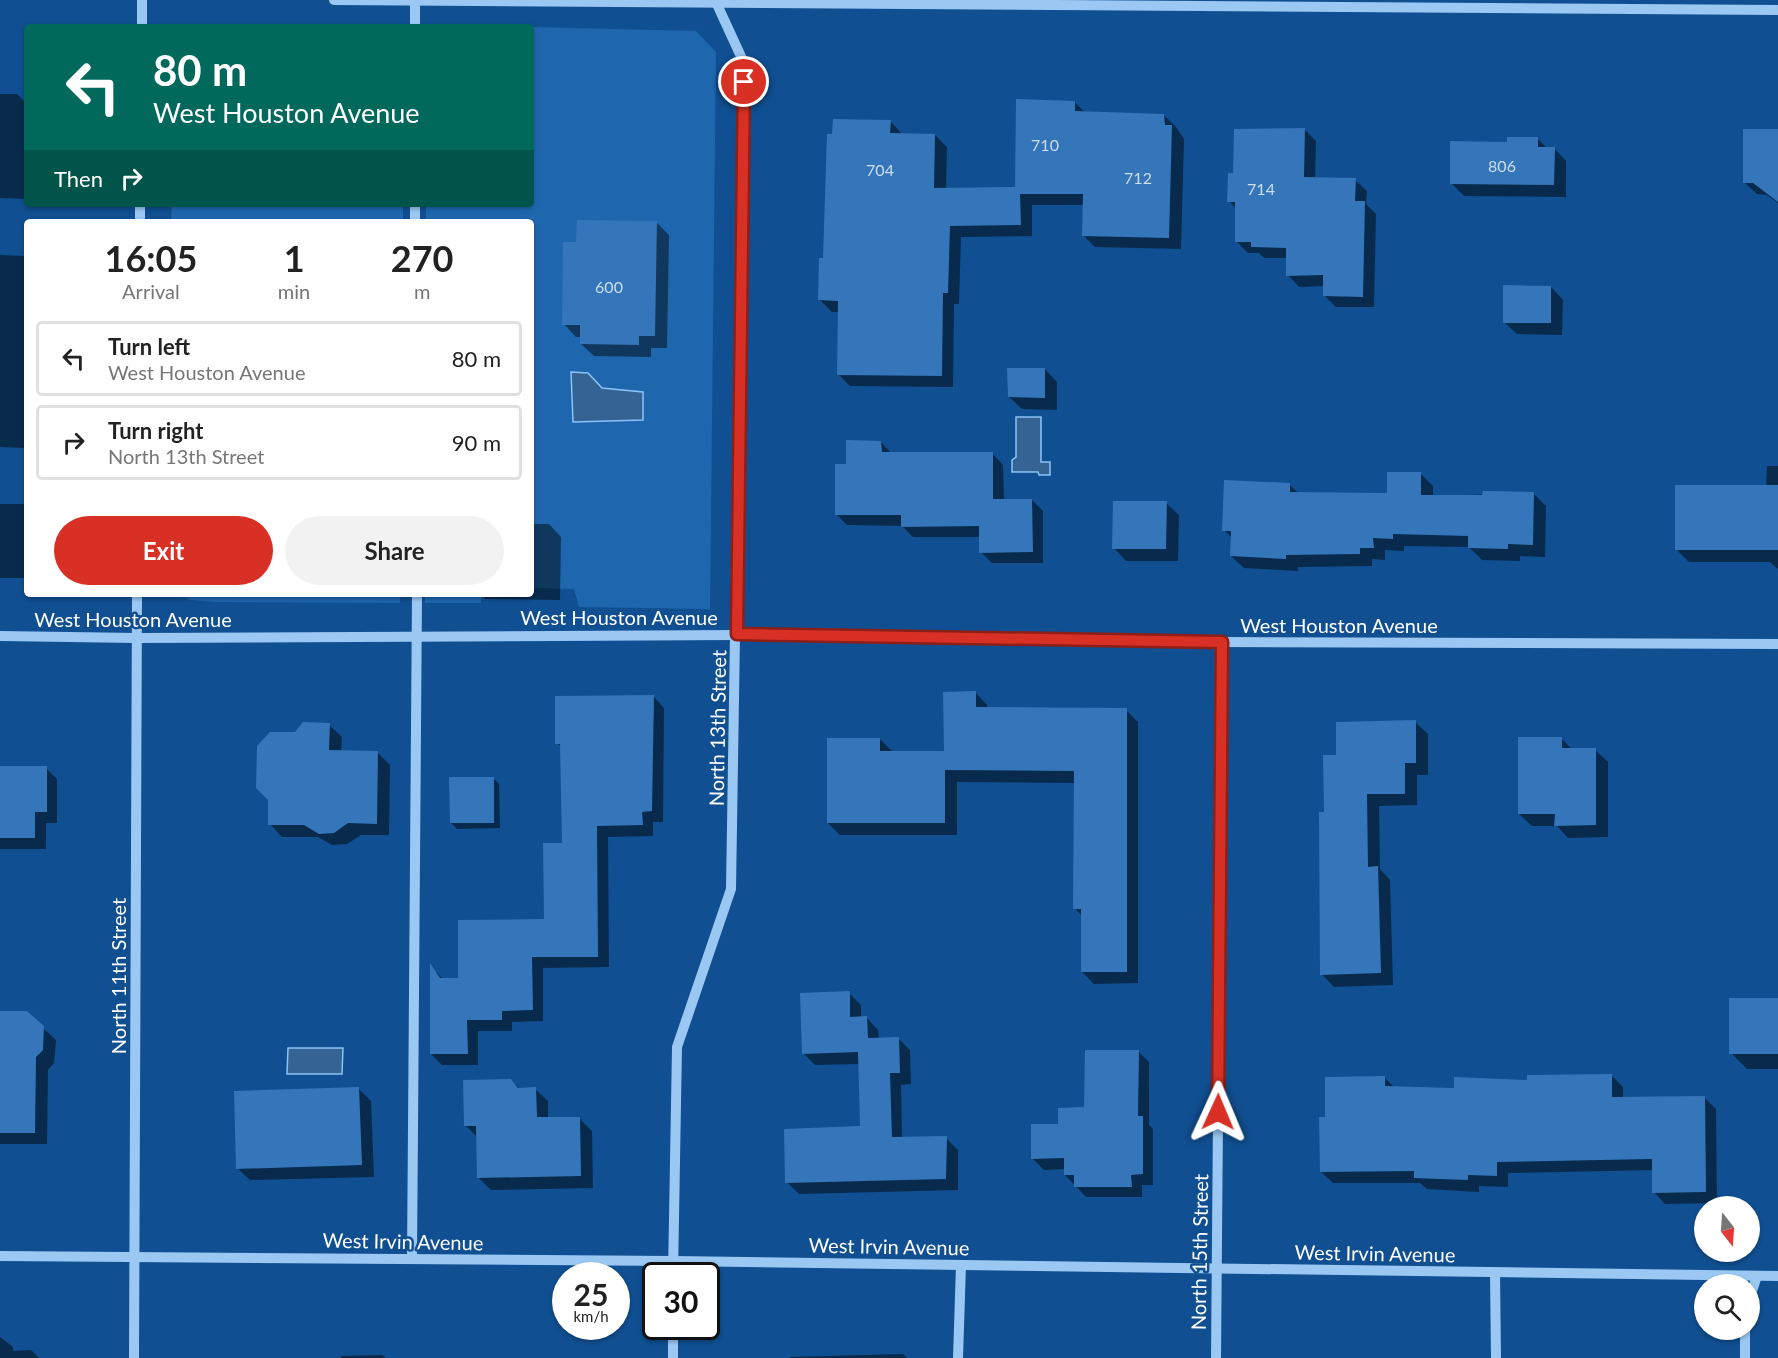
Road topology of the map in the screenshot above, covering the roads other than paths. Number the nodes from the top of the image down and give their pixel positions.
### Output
1 (142, 0) edge
2 (334, 0) edge
3 (415, 0) edge
4 (715, 2) edge
5 (1211, 4) edge
6 (1778, 10) edge
7 (142, 24) edge
8 (415, 24) edge
9 (137, 597) edge
10 (417, 597) edge
11 (737, 634) junction
12 (0, 636) edge
13 (417, 636) junction
14 (137, 638) junction
15 (1222, 642) junction
16 (1778, 644) edge
17 (0, 1256) edge
18 (136, 1256) junction
19 (412, 1259) junction
20 (673, 1261) junction
21 (961, 1265) junction
22 (1217, 1269) junction
23 (1495, 1273) junction
24 (1694, 1275) edge
25 (1760, 1276) edge
26 (1778, 1276) edge
27 (673, 1340) edge
28 (1745, 1340) edge
29 (134, 1358) edge
30 (673, 1358) edge
31 (958, 1358) edge
32 (1216, 1358) edge
33 (1496, 1358) edge
34 (1745, 1358) edge

1 - 7 street
2 - 3 street
3 - 4 street
3 - 8 street
4 - 5 street
4 - 11 street, North 13th Street
5 - 6 street
9 - 14 street, North 11th Street
10 - 13 street
11 - 13 street, West Houston Avenue
11 - 15 street, West Houston Avenue
11 - 20 street, North 13th Street
12 - 14 street, West Houston Avenue
13 - 14 street, West Houston Avenue
13 - 19 street
14 - 18 street, North 11th Street
15 - 16 street, West Houston Avenue
15 - 22 street, North 15th Street
17 - 18 street, West Irvin Avenue
18 - 19 street, West Irvin Avenue
18 - 29 street, North 11th Street
19 - 20 street, West Irvin Avenue
20 - 21 street, West Irvin Avenue
21 - 22 street, West Irvin Avenue
21 - 31 street
22 - 23 street, West Irvin Avenue
22 - 32 street, North 15th Street
23 - 24 street, West Irvin Avenue
23 - 33 street
25 - 26 street, West Irvin Avenue
27 - 30 street
28 - 34 street

